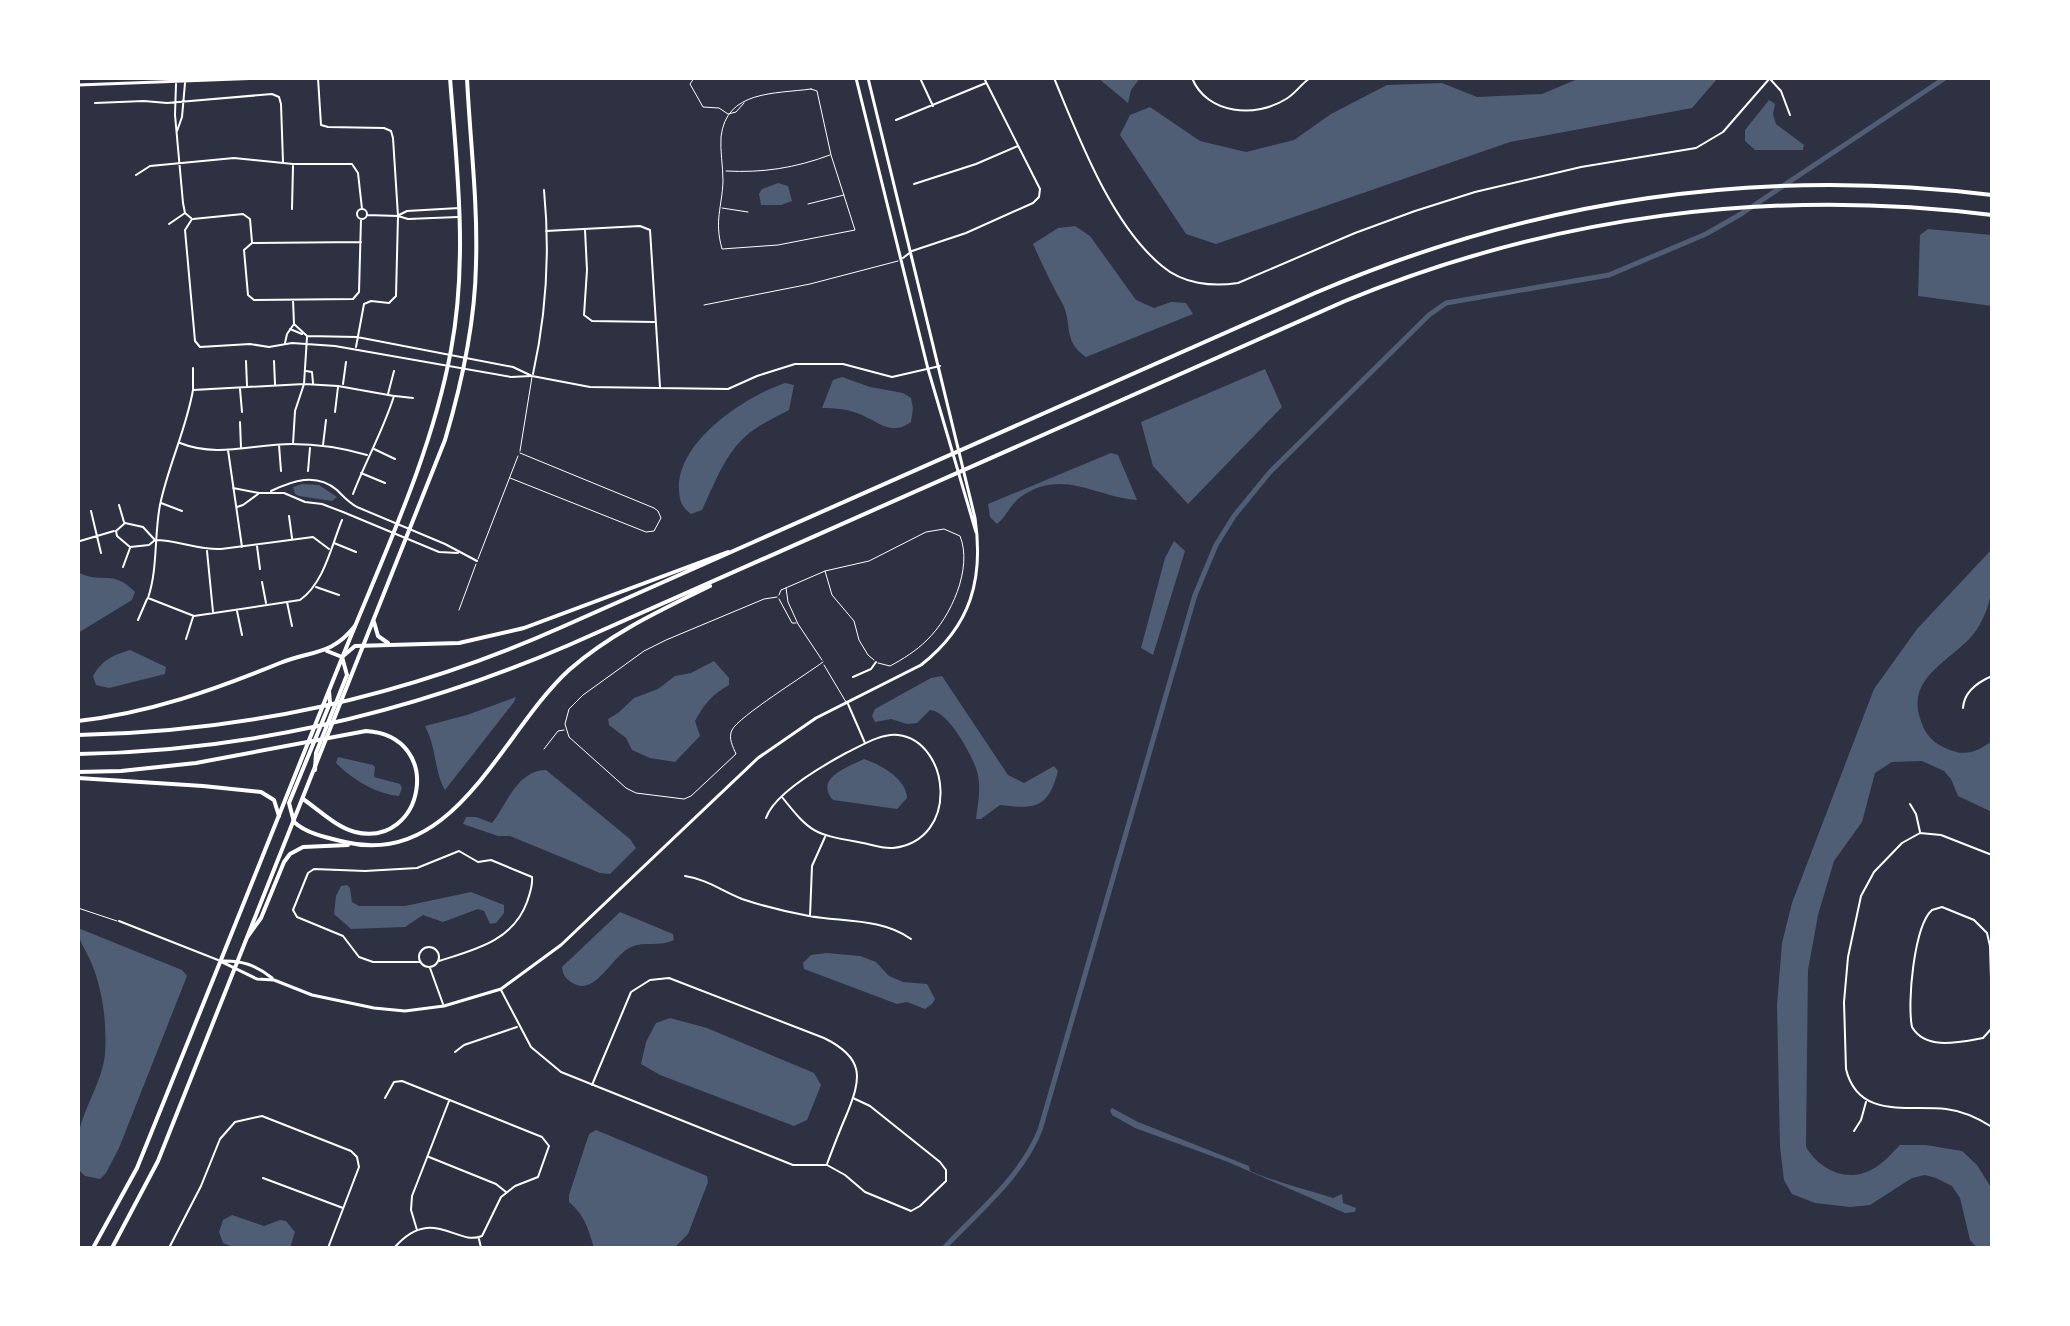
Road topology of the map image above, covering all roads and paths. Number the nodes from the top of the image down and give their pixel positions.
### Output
1 (261, 78) edge
2 (318, 78) edge
3 (450, 78) edge
4 (467, 78) edge
5 (694, 78) edge
6 (856, 78) edge
7 (868, 78) edge
8 (920, 78) edge
9 (984, 78) edge
10 (1054, 78) edge
11 (1192, 78) edge
12 (1310, 78) edge
13 (1770, 78) edge
14 (175, 79) edge
15 (185, 79) edge
16 (986, 83) junction
17 (78, 85) edge
18 (184, 101) junction
19 (745, 101) junction
20 (176, 102) junction
21 (95, 103) dead end
22 (933, 106) junction
23 (728, 114) junction
24 (1790, 115) dead end
25 (896, 120) dead end
26 (176, 132) junction
27 (1018, 145) junction
28 (831, 155) junction
29 (283, 163) junction
30 (179, 164) junction
31 (293, 164) junction
32 (723, 171) junction
33 (136, 175) dead end
34 (914, 184) dead end
35 (544, 190) dead end
36 (844, 195) junction
37 (1992, 195) edge
38 (808, 204) dead end
39 (459, 208) junction
40 (719, 208) junction
41 (292, 209) dead end
42 (362, 209) junction
43 (748, 212) dead end
44 (185, 213) junction
45 (367, 215) junction
46 (1992, 215) edge
47 (398, 216) junction
48 (460, 217) junction
49 (192, 219) junction
50 (361, 219) junction
51 (169, 224) dead end
52 (585, 229) junction
53 (546, 231) junction
54 (361, 242) junction
55 (252, 243) junction
56 (912, 251) junction
57 (901, 261) junction
58 (292, 299) junction
59 (704, 305) dead end
60 (657, 322) junction
61 (294, 324) junction
62 (290, 329) junction
63 (303, 334) junction
64 (307, 336) junction
65 (357, 337) junction
66 (285, 344) junction
67 (307, 344) junction
68 (355, 348) junction
69 (450, 355) junction
70 (466, 358) junction
71 (246, 361) dead end
72 (274, 361) dead end
73 (346, 362) dead end
74 (448, 365) junction
75 (940, 366) junction
76 (193, 368) dead end
77 (464, 368) junction
78 (928, 369) junction
79 (305, 371) junction
80 (394, 371) dead end
81 (532, 376) junction
82 (304, 384) junction
83 (314, 384) junction
84 (275, 385) junction
85 (240, 387) junction
86 (247, 387) junction
87 (340, 387) junction
88 (660, 388) junction
89 (193, 390) junction
90 (388, 395) junction
91 (394, 396) junction
92 (413, 398) dead end
93 (242, 412) dead end
94 (335, 412) dead end
95 (326, 420) dead end
96 (240, 422) dead end
97 (179, 442) junction
98 (293, 444) junction
99 (279, 445) junction
100 (310, 445) junction
101 (323, 446) junction
102 (241, 448) junction
103 (228, 449) junction
104 (374, 449) junction
105 (520, 453) junction
106 (367, 456) junction
107 (395, 459) dead end
108 (281, 471) dead end
109 (308, 471) dead end
110 (361, 473) junction
111 (510, 478) junction
112 (385, 483) dead end
113 (233, 488) junction
114 (269, 492) junction
115 (259, 493) junction
116 (353, 494) dead end
117 (160, 503) junction
118 (119, 505) dead end
119 (237, 507) junction
120 (91, 511) dead end
121 (182, 511) dead end
122 (289, 516) dead end
123 (342, 520) dead end
124 (125, 523) junction
125 (396, 523) junction
126 (411, 530) junction
127 (116, 531) junction
128 (393, 532) junction
129 (96, 535) junction
130 (292, 539) junction
131 (407, 539) junction
132 (155, 540) junction
133 (978, 540) junction
134 (80, 541) dead end
135 (333, 543) junction
136 (256, 544) junction
137 (749, 545) junction
138 (130, 547) junction
139 (242, 547) junction
140 (207, 550) junction
141 (330, 550) junction
142 (356, 552) dead end
143 (101, 553) dead end
144 (458, 553) junction
145 (477, 561) junction
146 (757, 562) junction
147 (123, 567) dead end
148 (260, 569) dead end
149 (825, 571) junction
150 (262, 582) dead end
151 (315, 586) junction
152 (786, 588) junction
153 (339, 595) dead end
154 (777, 597) junction
155 (148, 598) junction
156 (287, 601) junction
157 (266, 605) junction
158 (237, 609) junction
159 (459, 610) dead end
160 (213, 614) junction
161 (194, 616) junction
162 (138, 620) dead end
163 (374, 622) junction
164 (798, 624) junction
165 (292, 626) dead end
166 (355, 626) junction
167 (242, 635) dead end
168 (186, 639) dead end
169 (365, 645) junction
170 (394, 645) junction
171 (325, 650) junction
172 (342, 657) junction
173 (823, 662) junction
174 (876, 662) junction
175 (1992, 676) edge
176 (853, 677) dead end
177 (329, 691) junction
178 (848, 704) junction
179 (1963, 708) dead end
180 (78, 721) edge
181 (567, 731) junction
182 (78, 735) edge
183 (865, 744) junction
184 (544, 749) dead end
185 (78, 754) edge
186 (315, 770) junction
187 (78, 775) edge
188 (782, 797) junction
189 (303, 799) junction
190 (1910, 804) dead end
191 (279, 816) junction
192 (766, 818) dead end
193 (294, 822) junction
194 (1920, 833) junction
195 (825, 836) junction
196 (357, 845) junction
197 (1992, 855) edge
198 (685, 876) dead end
199 (78, 908) edge
200 (810, 916) junction
201 (119, 921) joint
202 (248, 936) junction
203 (911, 939) dead end
204 (221, 961) junction
205 (239, 961) junction
206 (439, 961) junction
207 (420, 962) junction
208 (429, 967) junction
209 (235, 970) junction
210 (274, 980) junction
211 (1991, 984) edge
212 (501, 989) junction
213 (444, 1006) junction
214 (1992, 1012) edge
215 (519, 1026) junction
216 (1992, 1028) edge
217 (455, 1052) dead end
218 (592, 1085) junction
219 (385, 1098) dead end
220 (853, 1098) junction
221 (450, 1100) junction
222 (1866, 1101) junction
223 (1992, 1127) edge
224 (1854, 1131) dead end
225 (428, 1156) junction
226 (827, 1165) junction
227 (263, 1178) dead end
228 (506, 1192) junction
229 (344, 1209) junction
230 (417, 1230) junction
231 (478, 1238) junction
232 (93, 1248) edge
233 (112, 1248) edge
234 (169, 1248) edge
235 (328, 1248) edge
236 (394, 1248) edge
237 (481, 1248) edge

1 - 15 street
2 - 47 street
3 - 39 highway
4 - 70 highway
5 - 23 lane
6 - 57 street
7 - 56 street
8 - 22 street
9 - 16 street
10 - 13 street
11 - 12 street
13 - 24 street
14 - 15 street
14 - 17 street
14 - 20 street
15 - 18 street
16 - 22 street
16 - 27 street
18 - 20 street
18 - 26 street
18 - 29 street
19 - 23 lane
19 - 23 lane
19 - 28 lane
20 - 21 street
20 - 26 street
22 - 25 street
23 - 32 lane
26 - 30 street
27 - 34 street
27 - 56 street
28 - 32 lane
28 - 36 lane
29 - 30 street
29 - 31 street
30 - 33 street
30 - 44 street
31 - 41 street
31 - 42 street
32 - 40 lane
35 - 53 street
36 - 38 lane
36 - 40 lane
37 - 137 highway
39 - 47 street
39 - 48 highway
40 - 43 lane
42 - 45 street
42 - 50 street
44 - 49 street
44 - 51 street
45 - 47 street
45 - 50 street
46 - 146 highway
47 - 48 street
47 - 65 street
48 - 69 highway
49 - 55 street
49 - 66 street
50 - 54 street
52 - 53 street
52 - 60 street
52 - 60 street
53 - 81 street
54 - 55 street
54 - 58 street
55 - 58 street
56 - 57 street
56 - 75 street
57 - 59 lane
57 - 78 street
58 - 61 street
60 - 88 street
61 - 62 street
61 - 63 street
62 - 63 street
62 - 66 street
63 - 64 street
64 - 65 street
64 - 67 street
65 - 68 street
65 - 69 street
66 - 67 street
67 - 68 street
67 - 79 street
68 - 74 street
69 - 70 street
69 - 74 highway
70 - 77 highway
70 - 81 street
71 - 86 street
72 - 84 street
73 - 87 street
74 - 77 street
74 - 125 highway
75 - 78 street
75 - 133 street
76 - 89 street
77 - 81 street
77 - 126 highway
78 - 88 street
78 - 133 street
79 - 82 street
79 - 83 street
80 - 90 street
81 - 88 street
81 - 105 lane
82 - 83 street
82 - 84 street
82 - 98 street
83 - 87 street
84 - 86 street
85 - 86 street
85 - 89 street
85 - 93 street
87 - 90 street
87 - 94 street
89 - 97 street
90 - 91 street
91 - 92 street
91 - 104 street
95 - 101 street
96 - 102 street
97 - 103 street
97 - 117 street
98 - 99 street
98 - 100 street
99 - 102 street
99 - 108 street
100 - 101 street
100 - 109 street
101 - 106 street
102 - 103 street
103 - 113 street
104 - 106 street
104 - 107 street
105 - 111 lane
105 - 111 lane
106 - 110 street
110 - 112 street
110 - 116 street
111 - 145 lane
113 - 115 street
113 - 119 street
114 - 115 street
114 - 125 street
114 - 128 street
115 - 119 street
117 - 121 street
117 - 132 street
118 - 124 street
119 - 139 street
120 - 129 street
122 - 130 street
123 - 135 street
124 - 127 street
124 - 132 street
125 - 126 street
125 - 128 highway
126 - 131 highway
126 - 144 street
127 - 129 street
127 - 138 street
128 - 131 street
128 - 166 highway
129 - 134 street
129 - 143 street
130 - 136 street
130 - 141 street
131 - 144 street
131 - 163 highway
132 - 138 street
132 - 140 street
132 - 155 street
133 - 178 street
135 - 141 street
135 - 142 street
136 - 139 street
136 - 148 street
137 - 170 highway
137 - 182 highway
138 - 147 street
139 - 140 street
140 - 160 street
141 - 151 street
144 - 145 street
145 - 159 lane
146 - 185 highway
146 - 196 highway
149 - 152 lane
149 - 174 lane
149 - 174 lane
150 - 157 street
151 - 153 street
151 - 156 street
152 - 154 lane
152 - 164 lane
154 - 164 lane
154 - 181 lane
155 - 161 street
155 - 162 street
156 - 157 street
156 - 165 street
157 - 158 street
158 - 160 street
158 - 167 street
160 - 161 street
161 - 168 street
163 - 169 highway
163 - 170 highway
164 - 173 lane
166 - 171 highway
166 - 172 highway
169 - 170 highway
169 - 172 highway
169 - 186 highway
171 - 172 highway
171 - 180 highway
172 - 177 highway
172 - 186 highway
173 - 178 lane
173 - 181 lane
174 - 176 street
175 - 179 street
177 - 191 highway
177 - 193 highway
178 - 183 street
178 - 212 street
181 - 184 lane
183 - 188 street
183 - 195 street
186 - 189 highway
187 - 189 highway
187 - 191 highway
188 - 192 street
188 - 195 street
189 - 193 highway
190 - 194 street
191 - 204 highway
193 - 196 highway
193 - 202 highway
194 - 197 street
194 - 222 street
195 - 200 street
196 - 202 highway
198 - 200 street
199 - 201 lane
200 - 203 street
201 - 204 street
202 - 205 highway
204 - 205 street
204 - 209 street
204 - 232 highway
205 - 209 highway
205 - 210 street
206 - 207 street
206 - 207 street
206 - 208 street
207 - 208 street
208 - 213 street
209 - 210 street
209 - 233 highway
210 - 213 street
211 - 214 street
211 - 216 street
212 - 213 street
212 - 215 street
215 - 217 street
215 - 218 street
218 - 220 street
218 - 226 street
219 - 221 street
220 - 226 street
220 - 226 street
221 - 225 street
221 - 228 street
222 - 223 street
222 - 224 street
225 - 228 street
225 - 230 street
227 - 229 street
228 - 231 street
229 - 234 street
229 - 235 street
230 - 231 street
230 - 236 street
231 - 237 street

